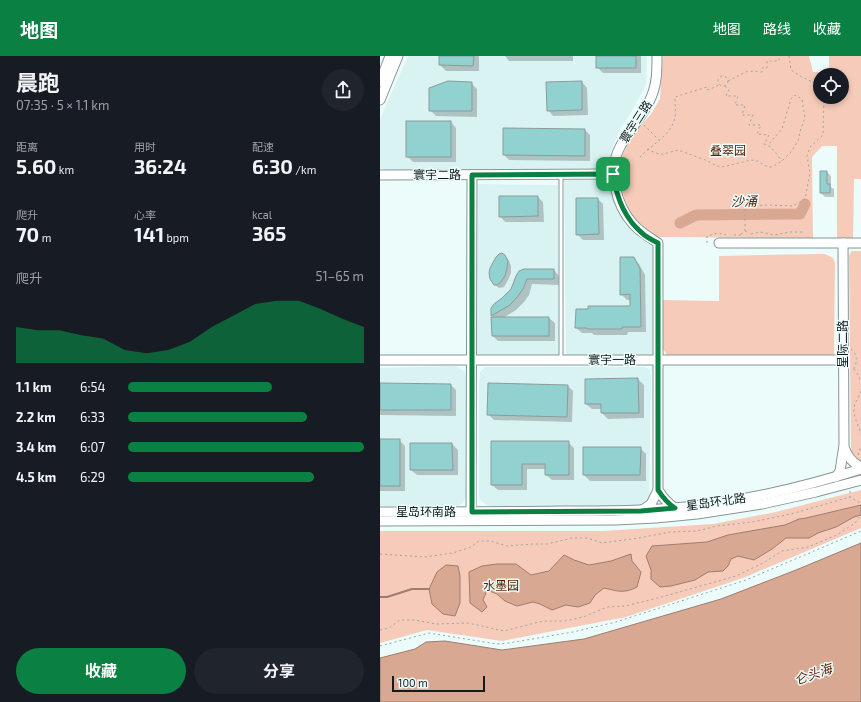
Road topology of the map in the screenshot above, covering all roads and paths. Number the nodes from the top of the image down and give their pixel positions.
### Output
1 (390, 56) edge
2 (398, 56) edge
3 (657, 56) edge
4 (779, 56) edge
5 (789, 56) edge
6 (728, 81) junction
7 (380, 82) edge
8 (813, 82) edge
9 (719, 85) junction
10 (725, 86) junction
11 (380, 100) edge
12 (824, 104) edge
13 (639, 120) junction
14 (660, 140) junction
15 (768, 146) junction
16 (647, 149) junction
17 (640, 157) dead end
18 (782, 161) junction
19 (561, 174) junction
20 (613, 174) junction
21 (380, 175) edge
22 (472, 175) junction
23 (746, 231) dead end
24 (804, 232) dead end
25 (751, 234) dead end
26 (719, 243) dead end
27 (843, 243) junction
28 (861, 243) edge
29 (850, 348) dead end
30 (380, 360) edge
31 (472, 360) junction
32 (561, 360) junction
33 (657, 360) junction
34 (843, 360) junction
35 (854, 369) junction
36 (850, 372) dead end
37 (861, 382) edge
38 (861, 391) edge
39 (861, 434) edge
40 (844, 445) junction
41 (861, 446) edge
42 (860, 465) edge
43 (836, 477) junction
44 (861, 480) edge
45 (853, 489) dead end
46 (658, 490) junction
47 (850, 497) junction
48 (861, 502) edge
49 (675, 508) junction
50 (641, 511) junction
51 (380, 512) edge
52 (861, 515) edge
53 (471, 517) junction
54 (380, 521) edge
55 (861, 531) edge
56 (380, 554) edge
57 (380, 630) edge
58 (380, 646) edge

1 - 7 street
2 - 11 street
3 - 13 street, 寰宇三路
4 - 6 path
5 - 8 path
6 - 9 path
6 - 10 path
9 - 10 path
9 - 14 path
10 - 15 path
12 - 23 path
13 - 14 path
13 - 20 street, 寰宇三路
14 - 16 path
15 - 18 path
15 - 18 path
16 - 17 path
16 - 18 path
19 - 20 street, 寰宇二路
19 - 22 street, 寰宇二路
19 - 32 lane
20 - 33 street, 寰宇三路
21 - 22 street, 寰宇二路
22 - 31 street
24 - 25 path
26 - 27 street
27 - 28 street
27 - 34 street, 星际二路
29 - 35 path
30 - 31 street, 寰宇一路
31 - 32 street, 寰宇一路
31 - 53 street
32 - 33 street, 寰宇一路
33 - 34 street, 寰宇一路
33 - 46 street
34 - 40 street, 星际二路
35 - 36 path
35 - 37 path
38 - 39 path
40 - 42 street, 星际二路
40 - 43 street, 星际二路
41 - 42 path
42 - 43 street, 星岛环北路
43 - 49 street, 星岛环北路
44 - 53 street, 星岛环北路
45 - 47 path
46 - 49 street
46 - 50 street
47 - 48 path
47 - 56 path
49 - 50 street, 星岛环北路
50 - 53 street, 星岛环北路
51 - 53 street, 星岛环南路
52 - 57 path
53 - 54 street, 星岛环南路
55 - 58 path

